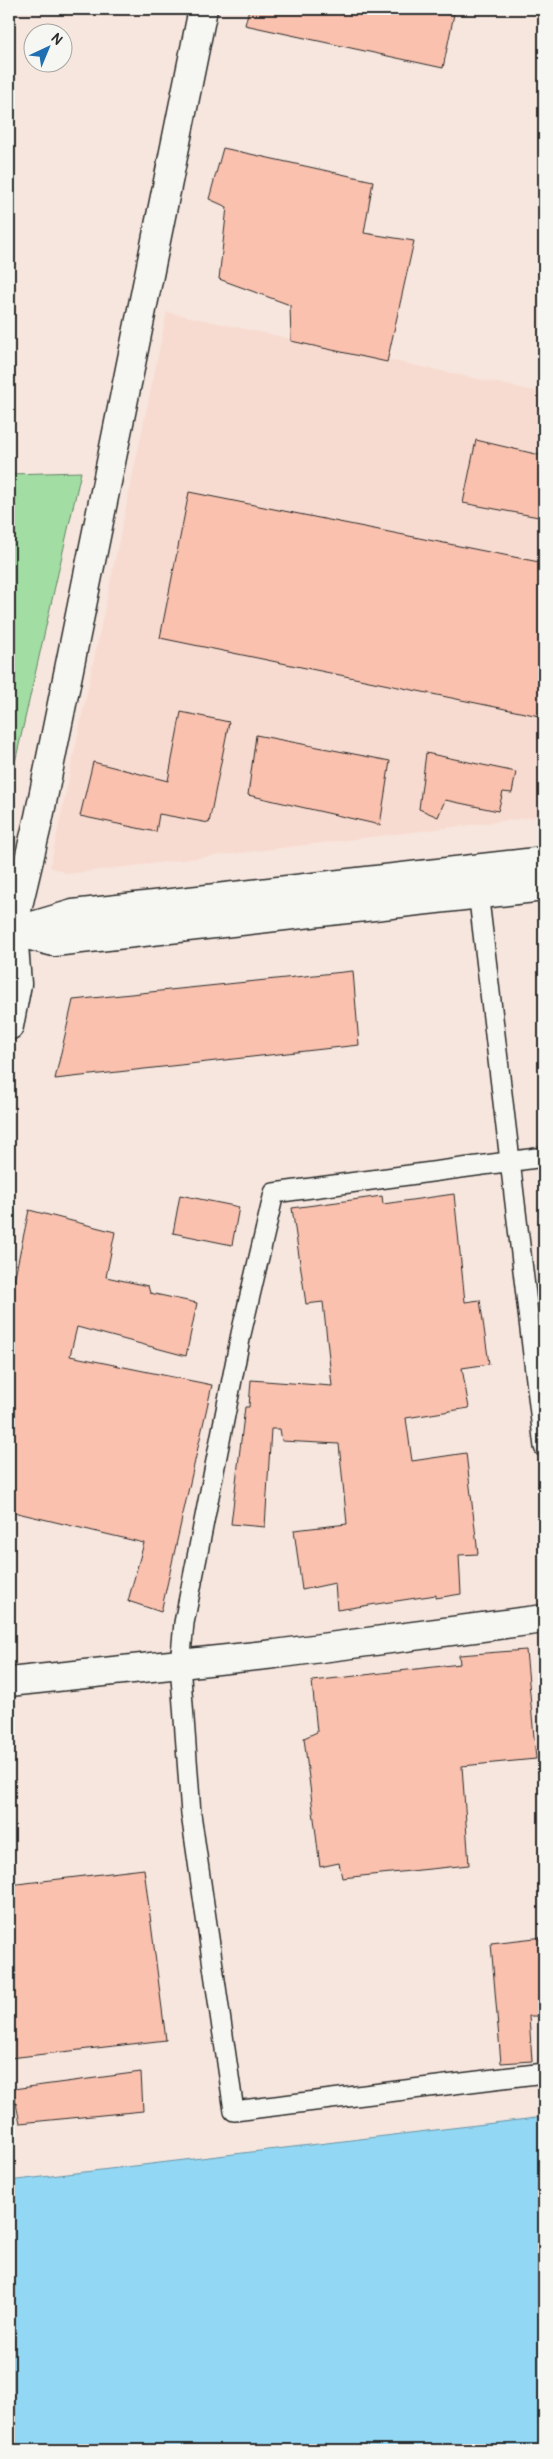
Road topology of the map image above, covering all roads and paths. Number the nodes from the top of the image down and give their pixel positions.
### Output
1 (17, 9) edge
2 (203, 9) edge
3 (9, 13) edge
4 (544, 861) edge
5 (477, 882) junction
6 (544, 887) edge
7 (10, 936) edge
8 (9, 1026) edge
9 (544, 1157) edge
10 (510, 1162) junction
11 (544, 1447) edge
12 (544, 1619) edge
13 (180, 1664) junction
14 (9, 1682) edge
15 (544, 2073) edge

1 - 3 path
2 - 7 street
4 - 5 street
5 - 6 street
5 - 7 street
5 - 10 street
7 - 8 street
9 - 10 street
10 - 11 street
10 - 13 street
12 - 13 street
13 - 14 street
13 - 15 street

